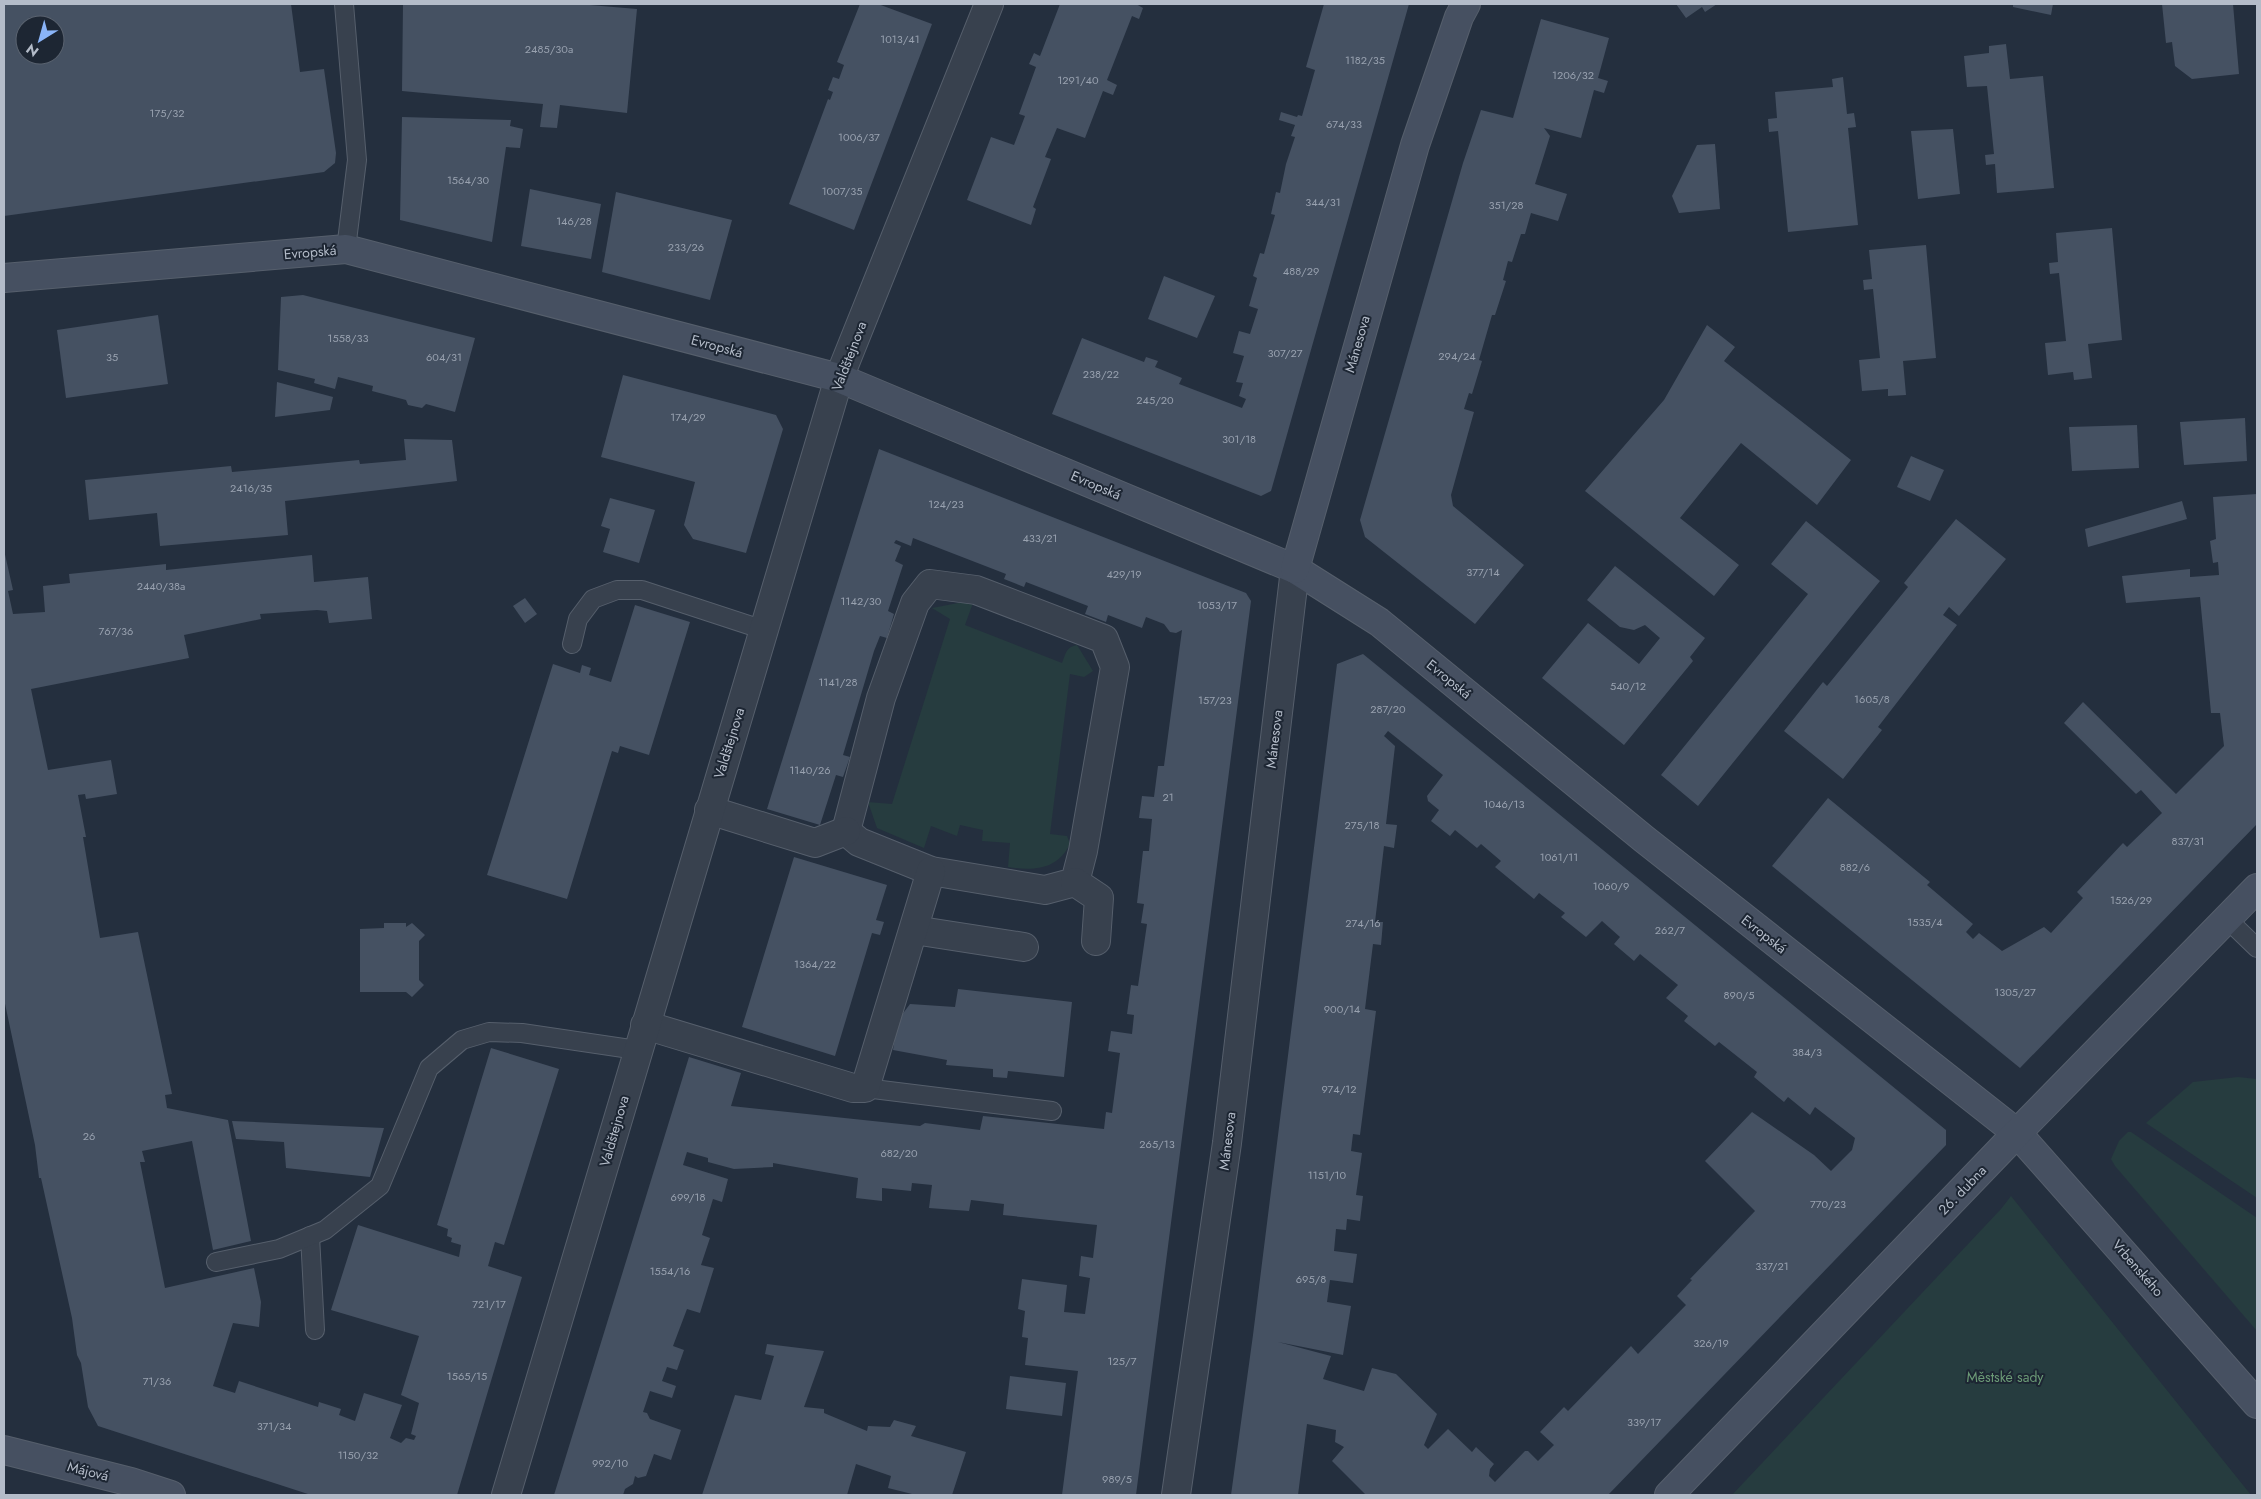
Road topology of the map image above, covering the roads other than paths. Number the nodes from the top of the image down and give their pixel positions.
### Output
1 (344, 4) edge
2 (989, 4) edge
3 (1466, 4) edge
4 (346, 249) junction
5 (4, 278) edge
6 (839, 378) junction
7 (1295, 568) junction
8 (764, 630) junction
9 (572, 644) dead end
10 (709, 810) junction
11 (846, 831) junction
12 (931, 871) junction
13 (1075, 882) junction
14 (2257, 888) edge
15 (2227, 919) junction
16 (914, 930) junction
17 (1096, 941) dead end
18 (1024, 947) dead end
19 (2257, 948) edge
20 (641, 1038) junction
21 (865, 1088) junction
22 (1052, 1110) dead end
23 (2017, 1132) junction
24 (310, 1236) junction
25 (216, 1262) dead end
26 (315, 1330) dead end
27 (2257, 1404) edge
28 (4, 1450) edge
29 (171, 1495) edge
30 (506, 1495) edge
31 (1176, 1495) edge
32 (1670, 1495) edge

1 - 4 lane
2 - 6 street, Valdštejnova
3 - 7 main road, Mánesova
4 - 5 main road, Evropská
4 - 6 main road, Evropská
6 - 7 main road, Evropská
6 - 8 street, Valdštejnova
7 - 23 main road, Evropská
7 - 31 street, Mánesova
8 - 9 lane
8 - 10 street, Valdštejnova
10 - 11 street
10 - 20 street, Valdštejnova
11 - 12 street
11 - 13 street
12 - 13 street
12 - 16 street
13 - 17 street
14 - 15 main road, 26. dubna
15 - 19 lane
15 - 23 main road, 26. dubna
16 - 18 street
16 - 21 street
20 - 21 street
20 - 24 lane
20 - 30 street, Valdštejnova
21 - 22 lane
23 - 27 main road, Vrbenského
23 - 32 main road, 26. dubna
24 - 25 lane
24 - 26 lane
28 - 29 main road, Májová

